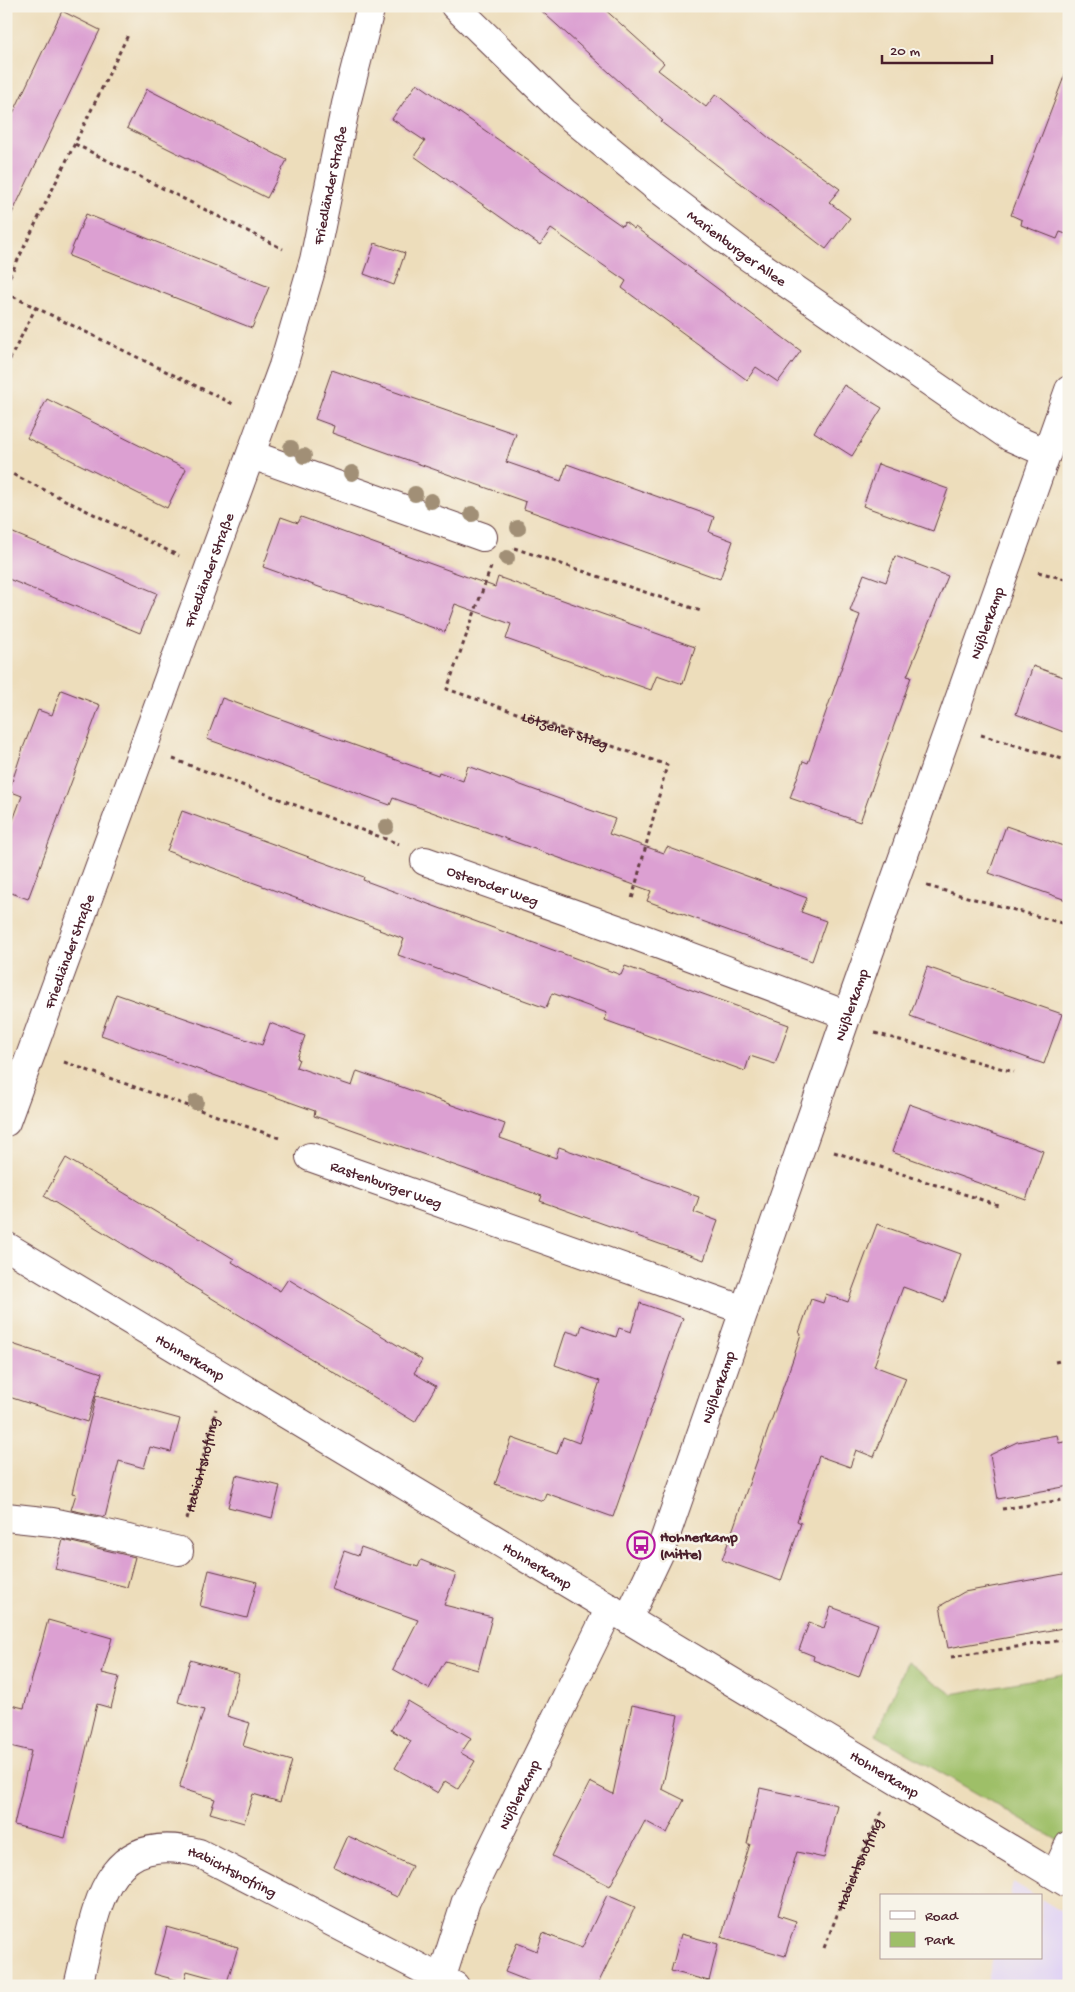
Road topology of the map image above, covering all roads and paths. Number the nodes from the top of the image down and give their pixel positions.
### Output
1 (371, 6) edge
2 (455, 6) edge
3 (129, 34) dead end
4 (75, 144) junction
5 (314, 260) junction
6 (6, 284) edge
7 (6, 293) edge
8 (36, 307) junction
9 (6, 367) edge
10 (1069, 390) edge
11 (264, 419) junction
12 (1047, 453) junction
13 (252, 455) junction
14 (6, 471) edge
15 (491, 540) junction
16 (209, 570) junction
17 (701, 612) dead end
18 (950, 725) junction
19 (143, 748) junction
20 (1069, 761) edge
21 (424, 861) joint
22 (896, 877) junction
23 (1069, 925) edge
24 (620, 930) junction
25 (845, 1020) junction
26 (32, 1051) junction
27 (1014, 1072) dead end
28 (6, 1122) edge
29 (802, 1142) junction
30 (310, 1157) joint
31 (998, 1205) dead end
32 (6, 1246) edge
33 (744, 1310) junction
34 (1069, 1359) edge
35 (1056, 1362) dead end
36 (230, 1380) junction
37 (1069, 1500) edge
38 (1002, 1509) dead end
39 (6, 1517) edge
40 (179, 1551) joint
41 (619, 1613) junction
42 (1069, 1639) edge
43 (951, 1657) dead end
44 (897, 1780) junction
45 (1069, 1844) edge
46 (1062, 1879) edge
47 (824, 1948) dead end
48 (445, 1984) edge
49 (78, 1986) edge

1 - 5 street, Friedländer Straße
2 - 12 street, Marienburger Allee
3 - 4 path
4 - 5 path
4 - 6 path
5 - 11 street, Friedländer Straße
7 - 8 path
8 - 9 path
8 - 11 path
10 - 12 street, Nüßlerkamp
11 - 13 street, Friedländer Straße
12 - 18 street, Nüßlerkamp
13 - 15 street
13 - 16 street, Friedländer Straße
14 - 16 path
15 - 17 path
15 - 24 path, Lötzener Stieg
16 - 19 street, Friedländer Straße
18 - 20 path
18 - 22 street, Nüßlerkamp
19 - 21 path
19 - 26 street, Friedländer Straße
21 - 24 street, Osteroder Weg
22 - 23 path
22 - 25 street, Nüßlerkamp
24 - 25 street, Osteroder Weg
25 - 27 path
25 - 29 street, Nüßlerkamp
26 - 28 street, Friedländer Straße
26 - 30 path
29 - 31 path
29 - 33 street, Nüßlerkamp
30 - 33 street, Rastenburger Weg
32 - 36 street, Hohnerkamp
33 - 41 street, Nüßlerkamp
34 - 35 path
36 - 40 path, Habichtshofring
36 - 41 street, Hohnerkamp
37 - 38 path
39 - 40 street
41 - 44 street, Hohnerkamp
41 - 48 street, Nüßlerkamp
42 - 43 path
44 - 46 street, Hohnerkamp
44 - 47 path, Habichtshofring
45 - 46 street
48 - 49 street, Habichtshofring

